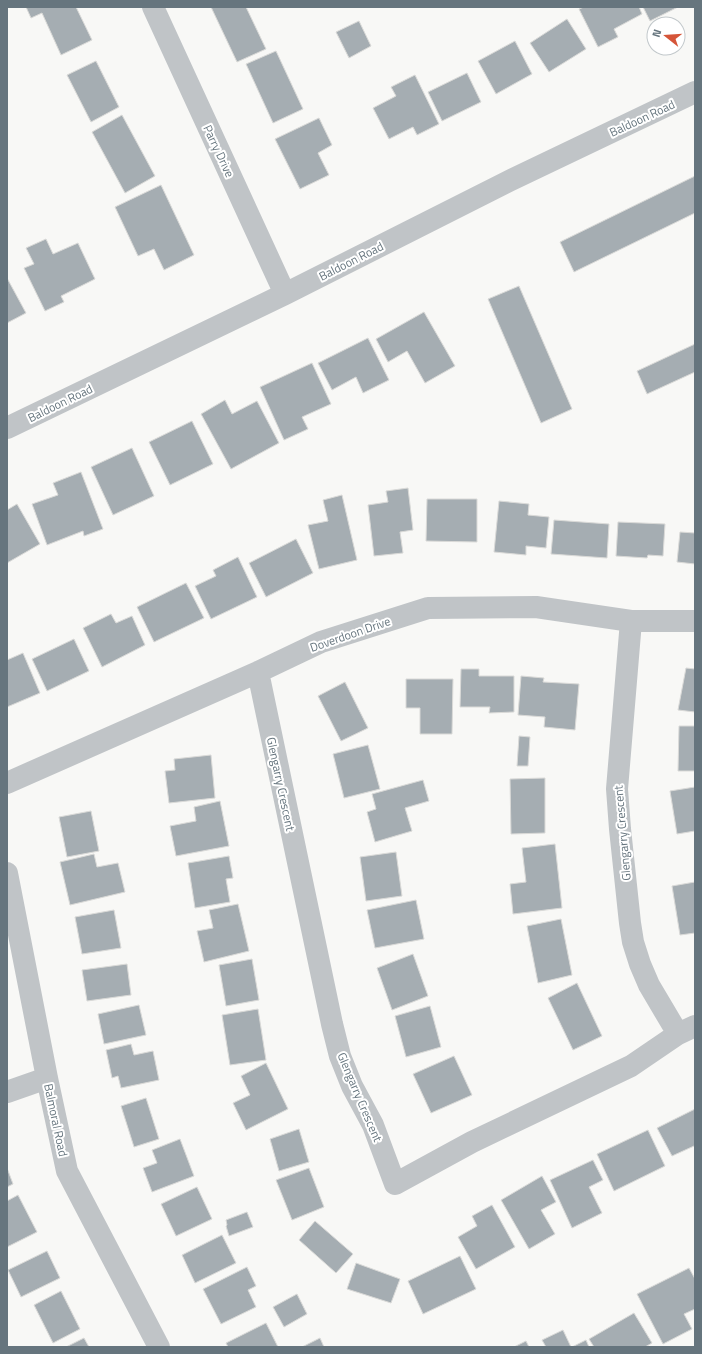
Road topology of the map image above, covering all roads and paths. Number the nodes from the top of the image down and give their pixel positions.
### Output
1 (153, 7) edge
2 (695, 92) edge
3 (286, 294) junction
4 (7, 428) edge
5 (631, 621) junction
6 (695, 621) edge
7 (258, 672) junction
8 (7, 783) edge
9 (7, 873) edge
10 (686, 1030) edge
11 (47, 1078) junction
12 (7, 1092) edge
13 (159, 1347) edge

1 - 3 street, Parry Drive
2 - 3 street, Baldoon Road
3 - 4 street, Baldoon Road
5 - 6 street, Doverdoon Drive
5 - 7 street, Doverdoon Drive
5 - 10 street, Glengarry Crescent
7 - 8 street, Doverdoon Drive
7 - 10 street, Glengarry Crescent
9 - 11 street, Balmoral Road
11 - 12 street
11 - 13 street, Balmoral Road

